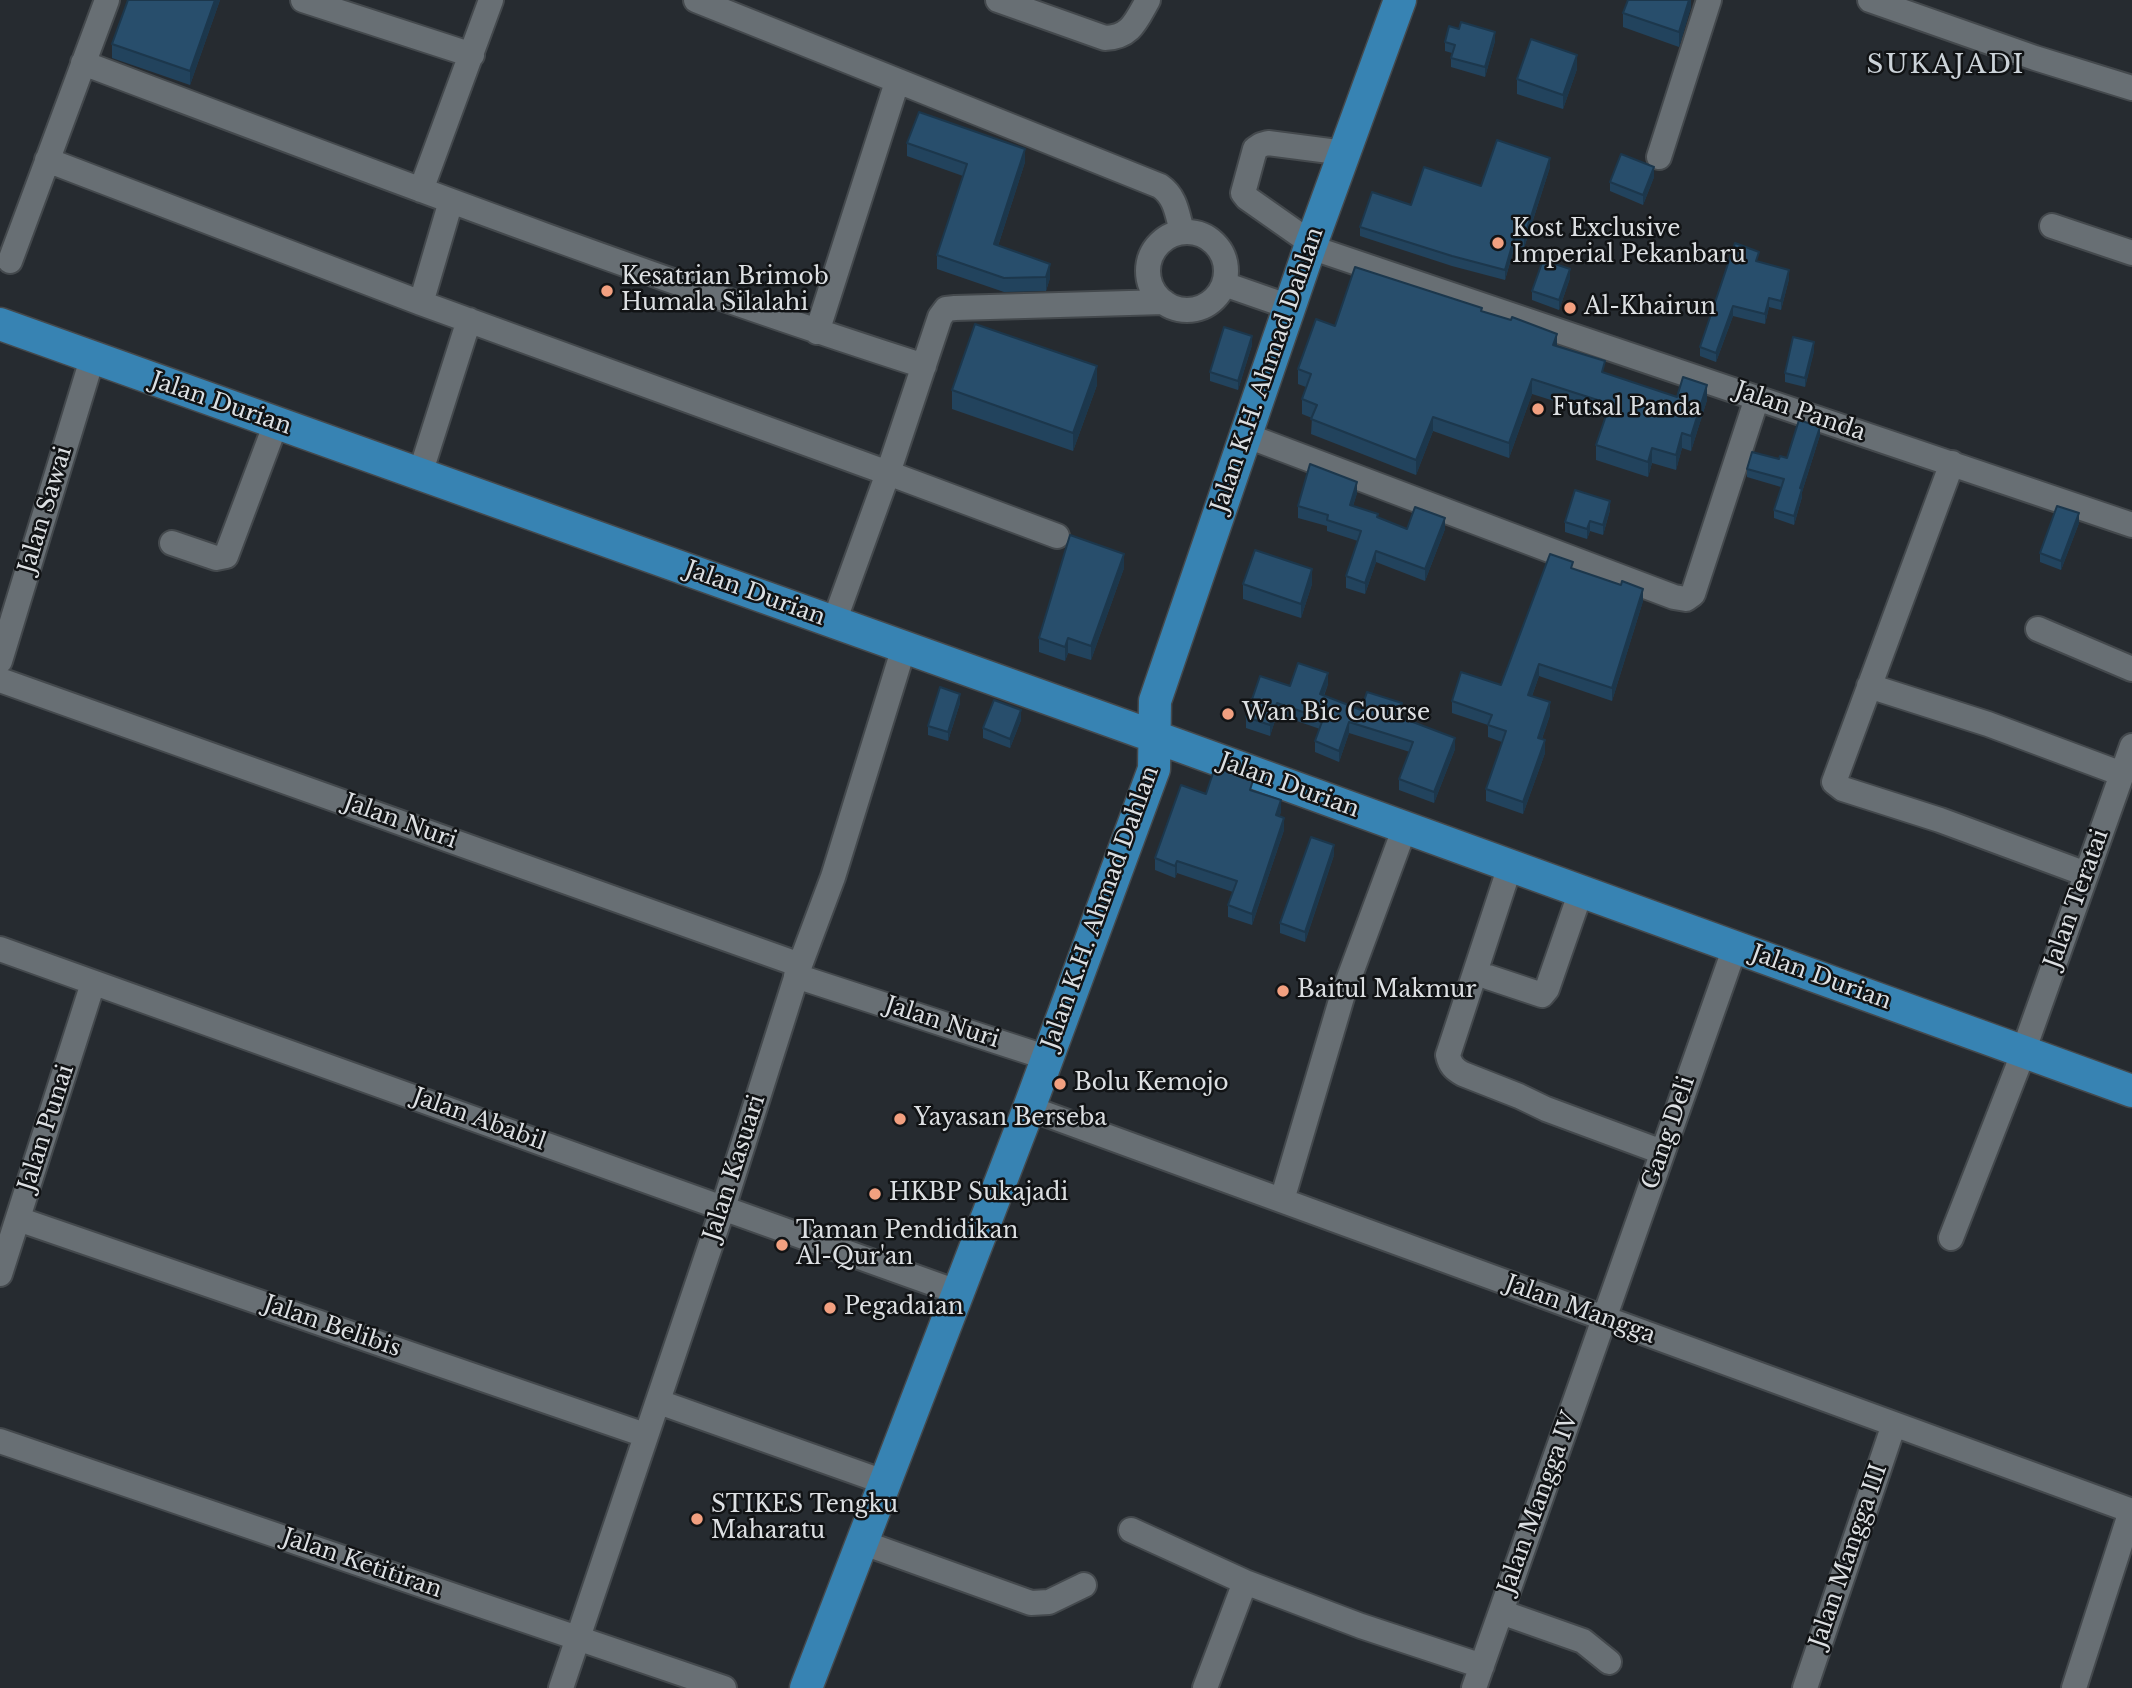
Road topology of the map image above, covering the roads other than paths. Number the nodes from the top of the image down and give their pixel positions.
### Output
1 (107, 0) edge
2 (303, 0) edge
3 (491, 0) edge
4 (696, 0) edge
5 (998, 0) edge
6 (1148, 0) edge
7 (1400, 0) edge
8 (1709, 0) edge
9 (1870, 0) edge
10 (472, 55) junction
11 (83, 63) junction
12 (897, 82) junction
13 (2132, 88) edge
14 (1345, 153) junction
15 (1659, 157) dead end
16 (47, 160) junction
17 (421, 190) junction
18 (451, 201) junction
19 (2052, 226) dead end
20 (1182, 232) junction
21 (1311, 245) junction
22 (2132, 253) edge
23 (10, 261) dead end
24 (1224, 284) junction
25 (1164, 302) junction
26 (421, 303) junction
27 (1290, 307) junction
28 (469, 320) junction
29 (0, 324) edge
30 (817, 332) junction
31 (92, 359) junction
32 (925, 366) junction
33 (1758, 398) junction
34 (276, 423) junction
35 (1245, 435) junction
36 (1952, 463) junction
37 (420, 474) junction
38 (888, 474) junction
39 (2132, 525) edge
40 (1057, 536) dead end
41 (172, 543) dead end
42 (834, 622) junction
43 (2038, 629) dead end
44 (904, 647) junction
45 (0, 661) edge
46 (2132, 669) edge
47 (0, 680) edge
48 (1869, 686) junction
49 (1154, 737) junction
50 (2132, 746) edge
51 (2122, 774) junction
52 (1405, 827) junction
53 (1510, 866) junction
54 (2086, 874) junction
55 (1581, 891) junction
56 (1735, 947) junction
57 (0, 949) edge
58 (798, 970) junction
59 (1488, 977) dead end
60 (93, 982) junction
61 (2023, 1051) junction
62 (1048, 1058) junction
63 (2132, 1091) edge
64 (1029, 1108) junction
65 (1662, 1152) junction
66 (1282, 1200) junction
67 (723, 1208) junction
68 (18, 1219) junction
69 (1951, 1238) dead end
70 (0, 1274) edge
71 (957, 1293) junction
72 (1604, 1319) junction
73 (659, 1402) junction
74 (1894, 1424) junction
75 (645, 1435) junction
76 (0, 1441) edge
77 (884, 1482) junction
78 (2132, 1511) edge
79 (1131, 1531) dead end
80 (861, 1542) junction
81 (1244, 1582) junction
82 (1084, 1585) dead end
83 (1501, 1612) junction
84 (578, 1637) junction
85 (1609, 1662) dead end
86 (1478, 1677) edge
87 (561, 1688) edge
88 (724, 1688) edge
89 (806, 1688) edge
90 (1205, 1688) edge
91 (1805, 1688) edge
92 (2074, 1688) edge

1 - 11 street
2 - 10 street
3 - 10 street
4 - 12 street
5 - 6 street
7 - 14 main road, Jalan K.H. Ahmad Dahlan
8 - 15 street
9 - 13 street
10 - 17 street
11 - 16 street
11 - 17 street
12 - 20 street
12 - 30 street
14 - 21 main road, Jalan K.H. Ahmad Dahlan
14 - 21 street, Jalan Panda
16 - 23 street
16 - 26 street
17 - 18 street
18 - 26 street
18 - 30 street
19 - 22 street
20 - 24 street
20 - 25 street
21 - 27 main road, Jalan K.H. Ahmad Dahlan
21 - 33 street, Jalan Panda
24 - 25 street
24 - 27 street
25 - 32 street
26 - 28 street
27 - 35 main road, Jalan K.H. Ahmad Dahlan
28 - 37 street
28 - 38 street
29 - 31 main road, Jalan Durian
30 - 32 street
31 - 34 main road, Jalan Durian
31 - 45 street, Jalan Sawai
32 - 38 street
33 - 35 street
33 - 36 street, Jalan Panda
34 - 37 main road, Jalan Durian
34 - 41 street
35 - 49 main road, Jalan K.H. Ahmad Dahlan
36 - 39 street, Jalan Panda
36 - 48 street
37 - 42 main road, Jalan Durian
38 - 40 street
38 - 42 street
42 - 44 main road, Jalan Durian
43 - 46 street
44 - 49 main road, Jalan Durian
44 - 58 street, Jalan Kasuari
47 - 58 street, Jalan Nuri
48 - 51 street
48 - 54 street
49 - 52 main road, Jalan Durian
49 - 62 main road, Jalan K.H. Ahmad Dahlan
50 - 51 street, Jalan Teratai
51 - 54 street, Jalan Teratai
52 - 53 main road, Jalan Durian
52 - 66 street
53 - 55 main road, Jalan Durian
53 - 65 street
54 - 61 street, Jalan Teratai
55 - 56 main road, Jalan Durian
55 - 59 street
56 - 61 main road, Jalan Durian
56 - 65 street, Gang Deli
57 - 60 street, Jalan Ababil
58 - 62 street, Jalan Nuri
58 - 67 street, Jalan Kasuari
60 - 67 street, Jalan Ababil
60 - 68 street, Jalan Punai
61 - 63 main road, Jalan Durian
61 - 69 street, Jalan Teratai
62 - 64 main road, Jalan K.H. Ahmad Dahlan
64 - 66 street, Jalan Mangga
64 - 71 main road, Jalan K.H. Ahmad Dahlan
65 - 72 street, Gang Deli
66 - 72 street, Jalan Mangga
67 - 71 street, Jalan Ababil
67 - 73 street, Jalan Kasuari
68 - 70 street, Jalan Punai
68 - 75 street, Jalan Belibis
71 - 77 main road, Jalan K.H. Ahmad Dahlan
72 - 74 street, Jalan Mangga
72 - 83 street, Jalan Mangga IV
73 - 75 street, Jalan Kasuari
73 - 77 street
74 - 78 street, Jalan Mangga
74 - 91 street, Jalan Mangga III
75 - 84 street, Jalan Kasuari
76 - 84 street, Jalan Ketitiran
77 - 80 main road, Jalan K.H. Ahmad Dahlan
78 - 92 street
79 - 81 street
80 - 82 street
80 - 89 main road, Jalan K.H. Ahmad Dahlan
81 - 86 street
81 - 90 street
83 - 85 street
83 - 86 street, Jalan Mangga IV
84 - 87 street, Jalan Kasuari
84 - 88 street, Jalan Ketitiran

